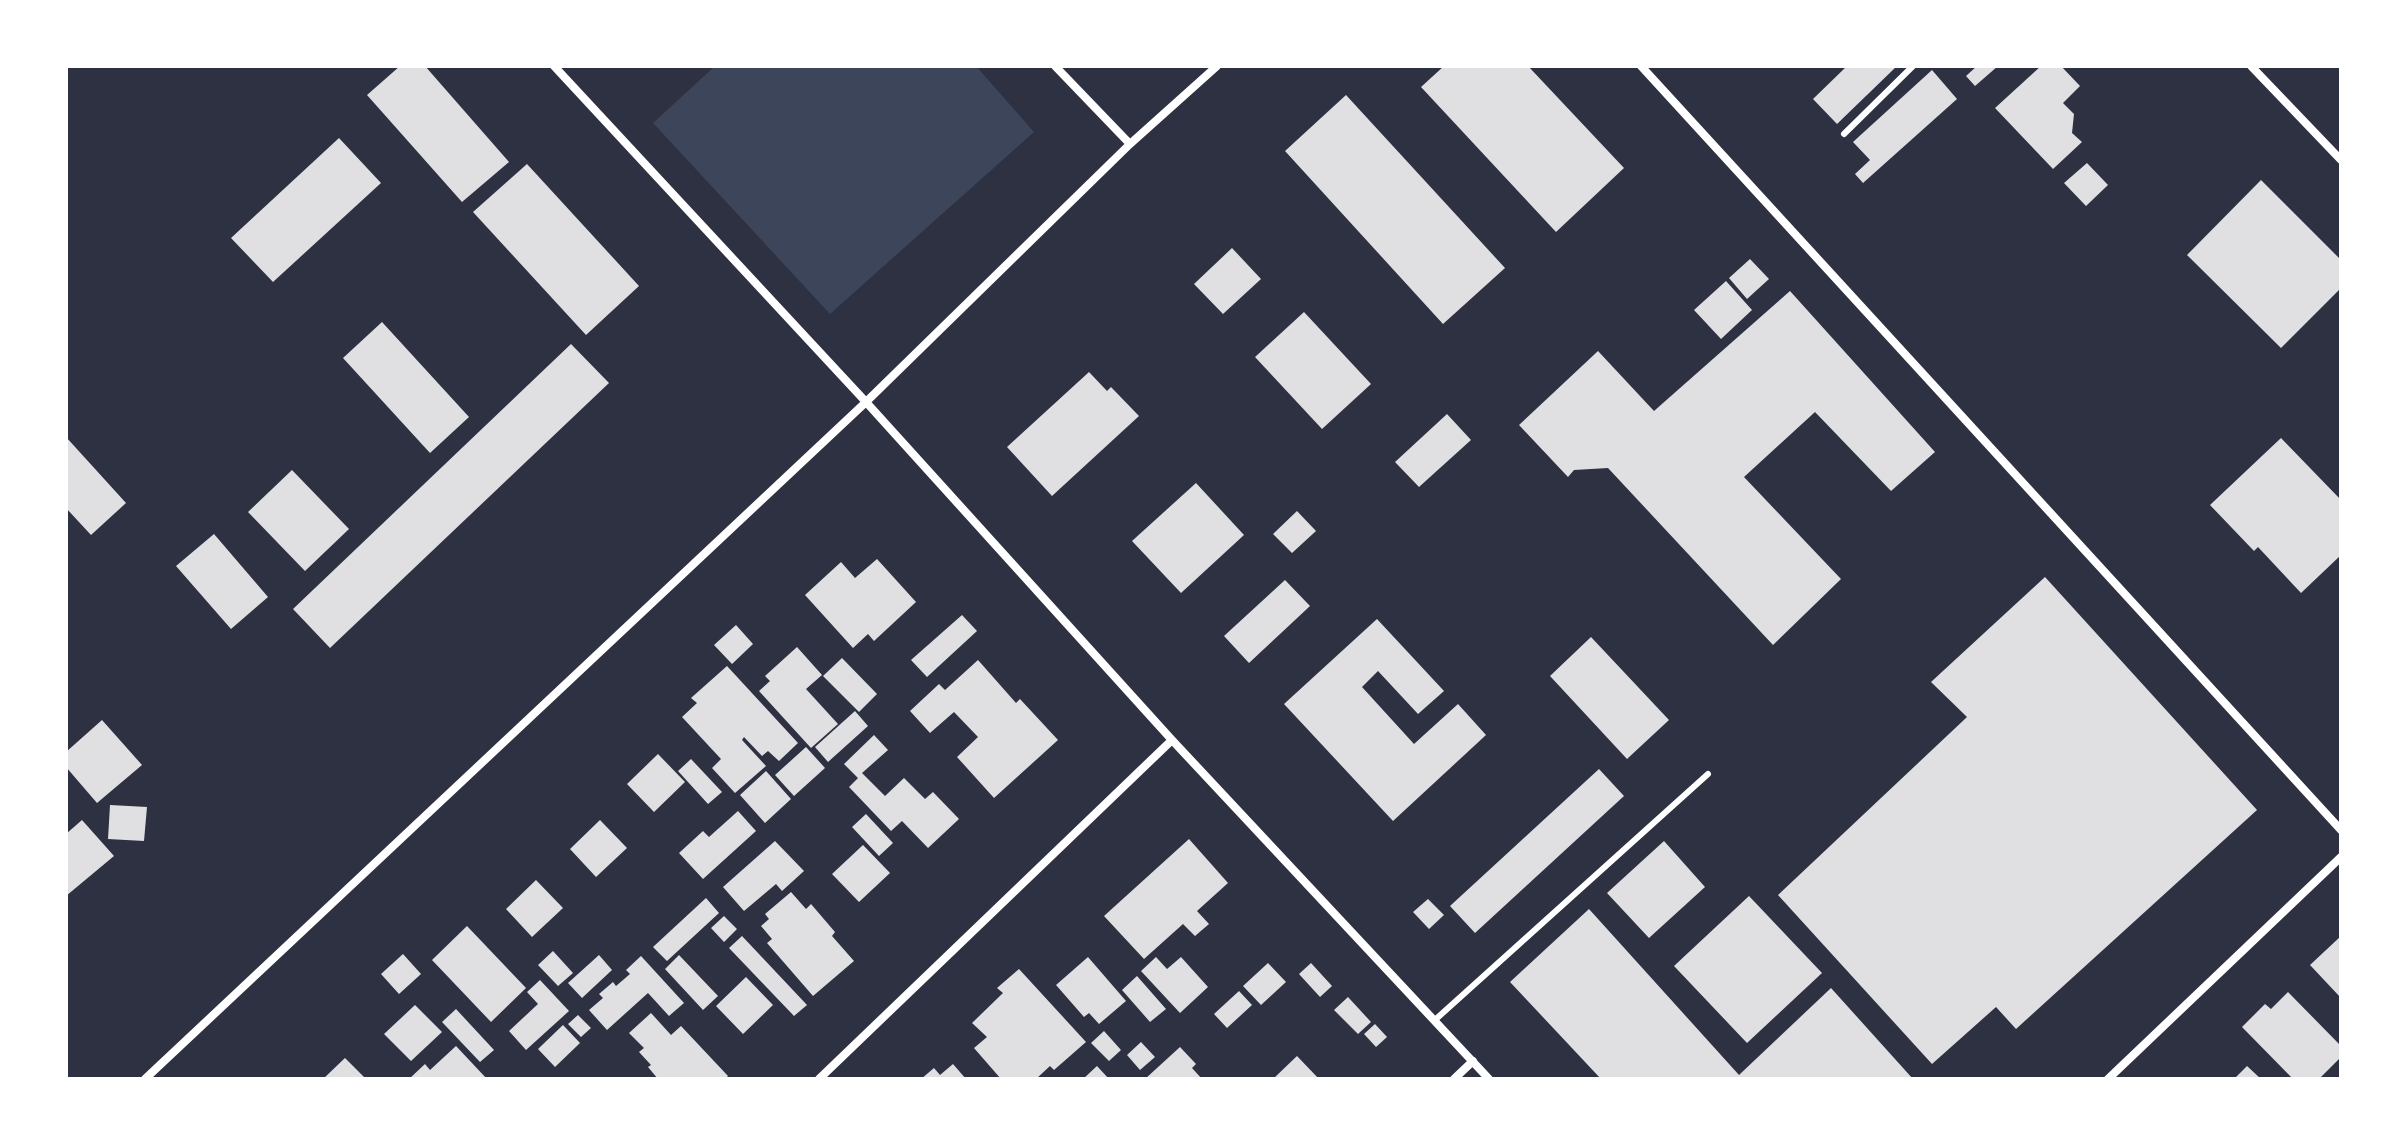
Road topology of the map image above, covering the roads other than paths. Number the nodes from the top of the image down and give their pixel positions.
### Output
1 (554, 66) edge
2 (1055, 66) edge
3 (1217, 66) edge
4 (1641, 66) edge
5 (1913, 66) edge
6 (2251, 66) edge
7 (1844, 134) dead end
8 (1130, 144) junction
9 (2341, 160) edge
10 (866, 402) junction
11 (1172, 740) junction
12 (1708, 774) dead end
13 (2341, 830) edge
14 (2341, 857) edge
15 (1436, 1019) junction
16 (1473, 1061) junction
17 (145, 1079) edge
18 (819, 1079) edge
19 (1454, 1079) edge
20 (1489, 1079) edge
21 (2108, 1079) edge

1 - 10 street
2 - 8 street
3 - 8 street
4 - 13 street
5 - 7 lane
6 - 9 street
8 - 10 street
10 - 11 street
10 - 17 street
11 - 15 street
11 - 18 street
12 - 15 lane
14 - 21 street
15 - 16 street
16 - 19 street
16 - 20 street

